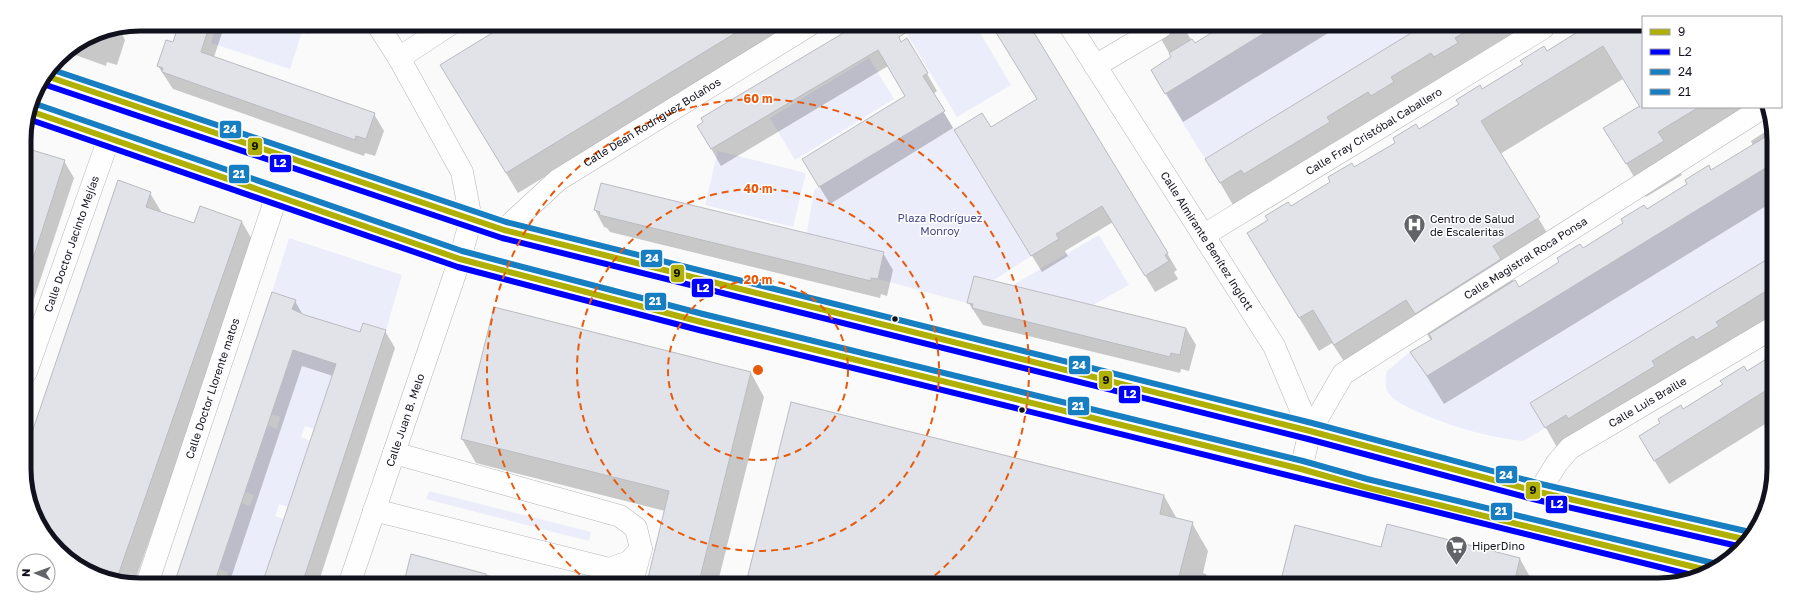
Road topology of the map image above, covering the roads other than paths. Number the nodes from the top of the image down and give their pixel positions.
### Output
1 (382, 31) edge
2 (440, 31) edge
3 (800, 31) edge
4 (1073, 31) edge
5 (1154, 31) edge
6 (1538, 31) edge
7 (399, 58) junction
8 (1095, 66) junction
9 (51, 78) edge
10 (1762, 108) edge
11 (35, 113) edge
12 (109, 138) junction
13 (277, 195) junction
14 (471, 219) junction
15 (504, 230) junction
16 (1204, 235) junction
17 (460, 259) junction
18 (1767, 330) edge
19 (31, 358) edge
20 (1310, 431) junction
21 (394, 452) junction
22 (1301, 469) junction
23 (1539, 492) junction
24 (374, 510) junction
25 (1742, 539) edge
26 (641, 549) junction
27 (1701, 569) edge
28 (149, 578) edge
29 (351, 578) edge
30 (633, 578) edge

1 - 7 street
2 - 7 street
3 - 15 street, Calle Dean Rodríguez Bolaños
4 - 8 street, Calle Almirante Benítez Inglott
5 - 8 street
6 - 16 street, Calle Fray Cristóbal Caballero
7 - 14 street
8 - 16 street, Calle Almirante Benítez Inglott
9 - 14 street
10 - 20 street, Calle Magistral Roca Ponsa
11 - 12 street
12 - 13 street
12 - 19 street, Calle Doctor Jacinto Mejías
13 - 17 street
13 - 28 street, Calle Doctor Llorente matos
14 - 15 street
14 - 17 street, Calle Juan B. Melo
15 - 20 street
16 - 20 street, Calle Almirante Benítez Inglott
17 - 21 street, Calle Juan B. Melo
17 - 22 street
18 - 23 street, Calle Luis Braille
20 - 22 street
20 - 23 street
21 - 24 street, Calle Juan B. Melo
21 - 26 street
22 - 27 street
23 - 25 street
24 - 26 street
24 - 29 street, Calle Juan B. Melo
26 - 30 street

